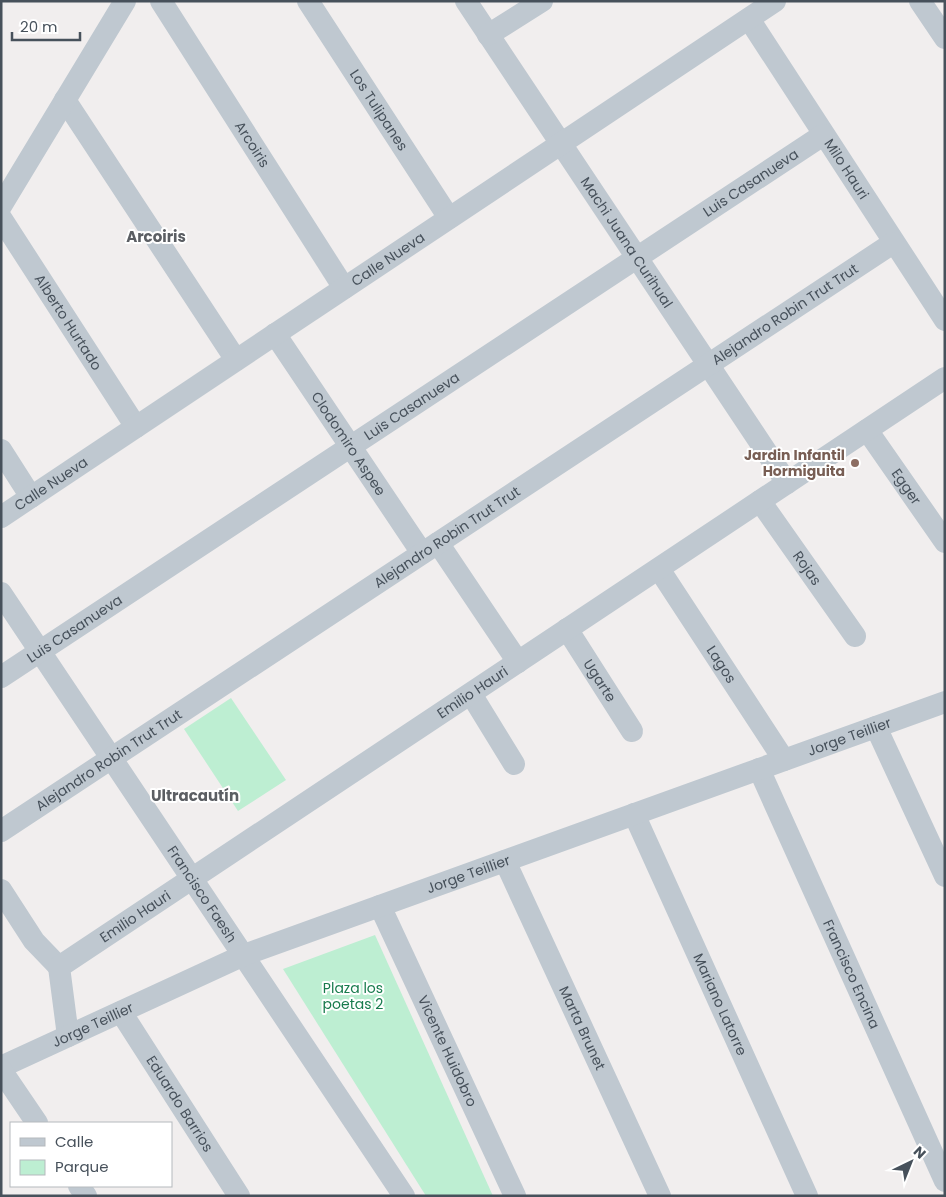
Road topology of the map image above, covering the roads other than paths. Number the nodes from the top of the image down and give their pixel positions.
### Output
1 (125, 1) edge
2 (161, 1) edge
3 (308, 1) edge
4 (466, 1) edge
5 (542, 1) edge
6 (775, 1) edge
7 (920, 1) edge
8 (749, 19) junction
9 (488, 35) junction
10 (945, 38) edge
11 (66, 100) junction
12 (823, 135) junction
13 (561, 144) junction
14 (1, 206) edge
15 (1, 218) edge
16 (449, 218) junction
17 (893, 243) junction
18 (635, 258) junction
19 (344, 288) junction
20 (945, 320) edge
21 (275, 334) junction
22 (236, 360) junction
23 (707, 366) junction
24 (945, 378) edge
25 (136, 427) junction
26 (867, 430) junction
27 (351, 447) junction
28 (1, 450) edge
29 (787, 483) junction
30 (31, 496) junction
31 (760, 501) junction
32 (1, 516) edge
33 (945, 542) edge
34 (430, 548) junction
35 (659, 569) junction
36 (1, 594) edge
37 (567, 629) junction
38 (854, 636) dead end
39 (40, 651) junction
40 (518, 662) junction
41 (1, 676) edge
42 (471, 694) junction
43 (945, 702) edge
44 (876, 727) junction
45 (632, 731) dead end
46 (111, 759) junction
47 (784, 760) junction
48 (514, 764) dead end
49 (758, 769) junction
50 (634, 814) junction
51 (1, 831) edge
52 (505, 860) junction
53 (945, 876) edge
54 (192, 878) junction
55 (1, 890) edge
56 (380, 906) junction
57 (244, 955) junction
58 (59, 967) junction
59 (121, 1012) junction
60 (68, 1036) junction
61 (1, 1069) edge
62 (36, 1122) edge
63 (945, 1180) edge
64 (239, 1196) edge
65 (404, 1196) edge
66 (515, 1196) edge
67 (660, 1196) edge
68 (807, 1196) edge

1 - 11 street
2 - 19 street, Arcoiris
3 - 16 street, Los Tulipanes
4 - 9 street, Machi Juana Curihual
5 - 9 street
6 - 8 street, Calle Nueva
7 - 10 street
8 - 12 street, Milo Hauri
8 - 13 street, Calle Nueva
9 - 13 street, Machi Juana Curihual
11 - 14 street
11 - 22 street
12 - 17 street, Milo Hauri
12 - 18 street, Luis Casanueva
13 - 16 street, Calle Nueva
13 - 18 street, Machi Juana Curihual
15 - 25 street, Alberto Hurtado
16 - 19 street, Calle Nueva
17 - 20 street, Milo Hauri
17 - 23 street, Alejandro Robin Trut Trut
18 - 23 street, Machi Juana Curihual
18 - 27 street, Luis Casanueva
19 - 21 street, Calle Nueva
21 - 22 street, Calle Nueva
21 - 27 street, Clodomiro Aspee
22 - 25 street, Calle Nueva
23 - 29 street, Machi Juana Curihual
23 - 34 street, Alejandro Robin Trut Trut
24 - 26 street, Emilio Hauri
25 - 30 street, Calle Nueva
26 - 29 street, Emilio Hauri
26 - 33 street, Egger
27 - 34 street, Clodomiro Aspee
27 - 39 street, Luis Casanueva
28 - 30 street
29 - 31 street, Emilio Hauri
30 - 32 street, Calle Nueva
31 - 35 street, Emilio Hauri
31 - 38 street, Rojas
34 - 40 street, Clodomiro Aspee
34 - 46 street, Alejandro Robin Trut Trut
35 - 37 street, Emilio Hauri
35 - 47 street, Lagos
36 - 39 street, Francisco Faesh
37 - 40 street, Emilio Hauri
37 - 45 street, Ugarte
39 - 41 street, Luis Casanueva
39 - 46 street, Francisco Faesh
40 - 42 street, Emilio Hauri
42 - 48 street
42 - 54 street, Emilio Hauri
43 - 44 street, Jorge Teillier
44 - 47 street, Jorge Teillier
44 - 53 street
46 - 51 street, Alejandro Robin Trut Trut
46 - 54 street, Francisco Faesh
47 - 49 street, Jorge Teillier
49 - 50 street, Jorge Teillier
49 - 63 street, Francisco Encina
50 - 52 street, Jorge Teillier
50 - 68 street, Mariano Latorre
52 - 56 street, Jorge Teillier
52 - 67 street, Marta Brunet
54 - 57 street, Francisco Faesh
54 - 58 street, Emilio Hauri
55 - 58 street
56 - 57 street, Jorge Teillier
56 - 66 street, Vicente Huidobro
57 - 59 street, Jorge Teillier
57 - 65 street, Francisco Faesh
58 - 60 street
59 - 60 street, Jorge Teillier
59 - 64 street, Eduardo Barrios
60 - 61 street, Jorge Teillier
61 - 62 street

